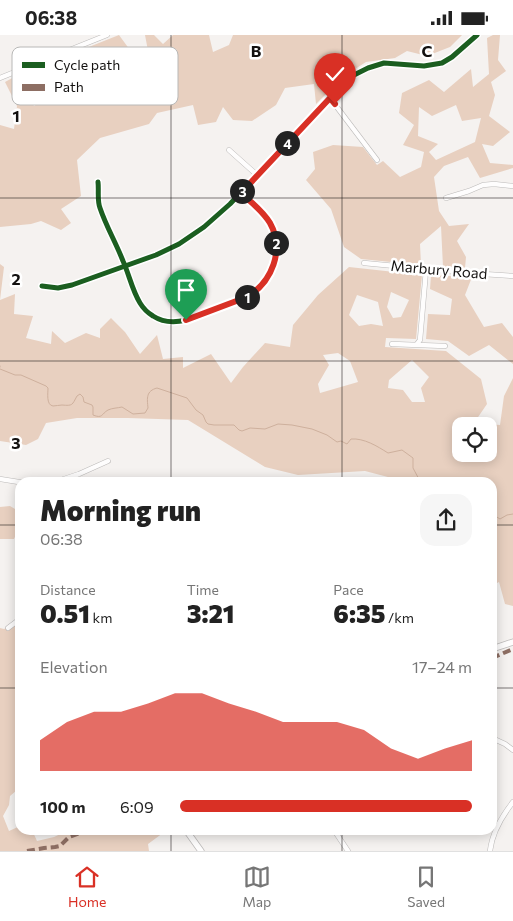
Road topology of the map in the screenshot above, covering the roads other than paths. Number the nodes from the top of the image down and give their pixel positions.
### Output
1 (107, 35) edge
2 (477, 35) edge
3 (77, 47) edge
4 (12, 73) edge
5 (0, 78) edge
6 (330, 98) junction
7 (229, 150) dead end
8 (378, 160) dead end
9 (257, 175) junction
10 (98, 182) dead end
11 (513, 186) edge
12 (241, 193) junction
13 (446, 199) dead end
14 (364, 263) dead end
15 (126, 266) junction
16 (426, 270) junction
17 (513, 276) edge
18 (42, 286) dead end
19 (392, 344) dead end
20 (417, 344) junction
21 (445, 346) dead end
22 (108, 461) dead end
23 (70, 477) edge
24 (0, 479) edge
25 (15, 482) edge
26 (15, 623) edge
27 (8, 628) dead end
28 (513, 641) edge
29 (497, 647) edge
30 (497, 740) edge
31 (513, 750) edge
32 (513, 802) edge
33 (497, 829) edge
34 (190, 835) edge
35 (337, 835) edge
36 (494, 835) edge
37 (201, 851) edge
38 (348, 851) edge
39 (490, 851) edge

1 - 3 street
2 - 6 street
4 - 5 street
6 - 8 street
6 - 9 street
7 - 9 street
9 - 12 street
10 - 15 street
11 - 13 street
12 - 15 street
12 - 15 street
14 - 16 street, Marbury Road
15 - 18 street
16 - 17 street, Marbury Road
16 - 20 street
19 - 20 street
20 - 21 street
22 - 23 street
24 - 25 street
26 - 27 street
28 - 29 street
30 - 31 street
32 - 33 street
34 - 37 street
35 - 38 street
36 - 39 street

